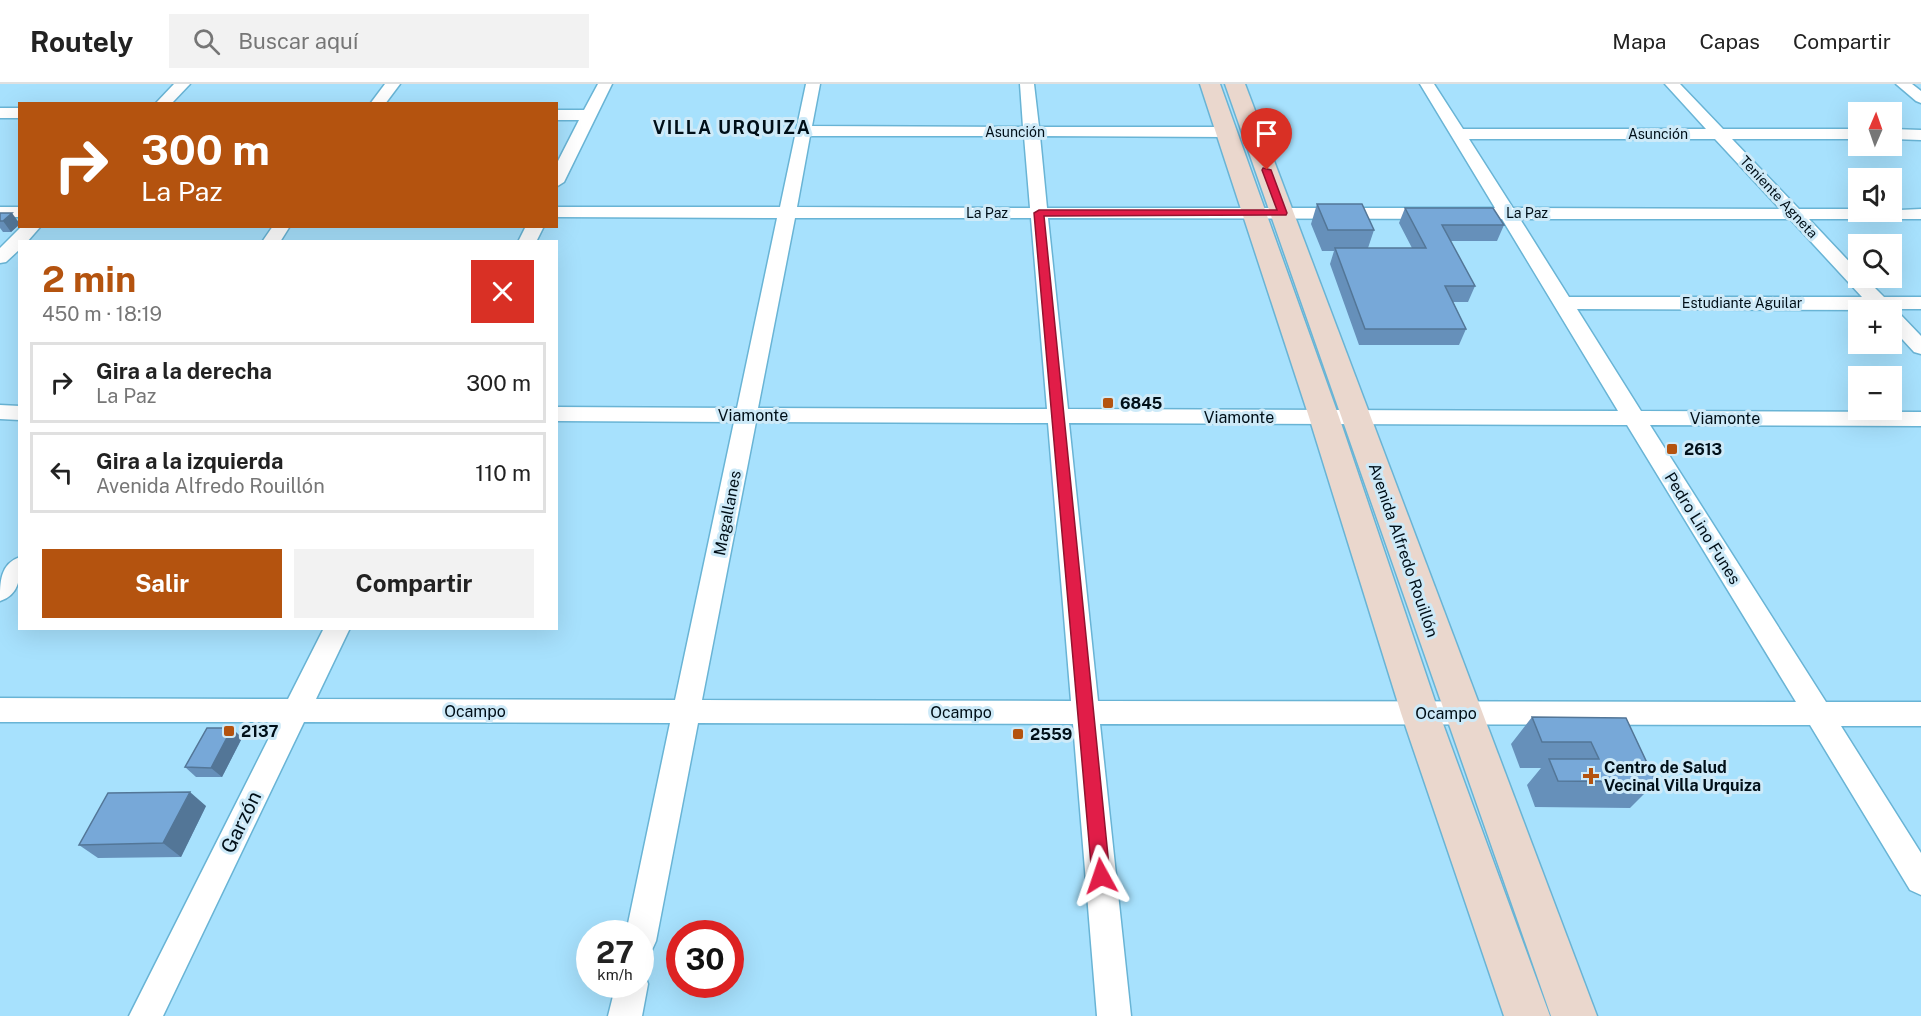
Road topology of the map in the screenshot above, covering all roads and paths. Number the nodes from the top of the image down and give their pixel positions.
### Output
1 (183, 84) edge
2 (393, 84) edge
3 (605, 84) edge
4 (813, 84) edge
5 (1027, 84) edge
6 (1210, 84) edge
7 (1235, 84) edge
8 (1427, 84) edge
9 (1671, 84) edge
10 (1903, 84) edge
11 (1921, 98) edge
12 (164, 102) edge
13 (379, 102) edge
14 (0, 113) edge
15 (18, 113) edge
16 (558, 115) edge
17 (590, 115) junction
18 (803, 131) junction
19 (1031, 132) junction
20 (1226, 132) junction
21 (1458, 134) junction
22 (1719, 134) junction
23 (1848, 134) edge
24 (1902, 135) edge
25 (1921, 135) edge
26 (558, 178) edge
27 (0, 212) edge
28 (18, 212) edge
29 (558, 212) edge
30 (787, 212) junction
31 (1039, 213) junction
32 (1254, 213) junction
33 (1282, 213) junction
34 (1507, 213) junction
35 (1794, 214) junction
36 (1921, 214) edge
37 (31, 228) edge
38 (19, 240) edge
39 (18, 241) edge
40 (0, 258) edge
41 (1876, 300) edge
42 (1563, 303) junction
43 (1921, 303) edge
44 (1902, 307) edge
45 (1848, 309) edge
46 (1902, 328) edge
47 (1921, 348) edge
48 (0, 412) edge
49 (18, 412) edge
50 (558, 414) edge
51 (746, 415) junction
52 (1058, 416) junction
53 (1324, 417) junction
54 (1357, 417) junction
55 (1634, 418) junction
56 (1921, 419) edge
57 (18, 568) edge
58 (0, 591) edge
59 (336, 630) edge
60 (0, 710) edge
61 (297, 710) junction
62 (687, 711) junction
63 (1086, 712) junction
64 (1420, 713) junction
65 (1462, 713) junction
66 (1818, 713) junction
67 (1921, 714) edge
68 (1921, 880) edge
69 (644, 920) edge
70 (629, 998) edge
71 (146, 1016) edge
72 (626, 1016) edge
73 (1114, 1016) edge
74 (1527, 1016) edge
75 (1574, 1016) edge

1 - 12 street
2 - 13 street
3 - 17 street
4 - 18 street, Magallanes
5 - 19 street
6 - 20 street, Avenida Alfredo Rouillón
7 - 33 street, Avenida Alfredo Rouillón
8 - 21 street, Pedro Lino Funes
9 - 22 street, Teniente Agneta
10 - 11 street
14 - 15 street
16 - 17 street
17 - 26 street
18 - 19 street, Asunción
18 - 30 street, Magallanes
19 - 20 street, Asunción
19 - 31 street
20 - 32 street, Avenida Alfredo Rouillón
21 - 22 street, Asunción
21 - 34 street, Pedro Lino Funes
22 - 23 street, Asunción
22 - 35 street, Teniente Agneta
24 - 25 street
27 - 28 street
29 - 30 street, La Paz
30 - 31 street, La Paz
30 - 51 street, Magallanes
31 - 32 street, La Paz
31 - 52 street
32 - 33 street, La Paz
32 - 53 street, Avenida Alfredo Rouillón
33 - 34 street, La Paz
33 - 54 street, Avenida Alfredo Rouillón
34 - 35 street, La Paz
34 - 42 street, Pedro Lino Funes
35 - 36 street, La Paz
35 - 41 street, Teniente Agneta
37 - 38 street
39 - 40 street
42 - 45 street, Estudiante Aguilar
42 - 55 street, Pedro Lino Funes
43 - 44 street, Estudiante Aguilar
46 - 47 street, Teniente Agneta
48 - 49 street
50 - 51 street, Viamonte
51 - 52 street, Viamonte
51 - 62 street, Magallanes
52 - 53 street, Viamonte
52 - 63 street
53 - 54 street, Viamonte
53 - 64 street, Avenida Alfredo Rouillón
54 - 55 street, Viamonte
54 - 65 street, Avenida Alfredo Rouillón
55 - 56 street, Viamonte
55 - 66 street, Pedro Lino Funes
57 - 58 street
59 - 61 street, Garzón
60 - 61 street, Ocampo
61 - 62 street, Ocampo
61 - 71 street, Garzón
62 - 63 street, Ocampo
62 - 69 street, Magallanes
63 - 64 street, Ocampo
63 - 73 street
64 - 65 street, Ocampo
64 - 74 street, Avenida Alfredo Rouillón
65 - 66 street, Ocampo
65 - 75 street, Avenida Alfredo Rouillón
66 - 67 street, Ocampo
66 - 68 street, Pedro Lino Funes
70 - 72 street

